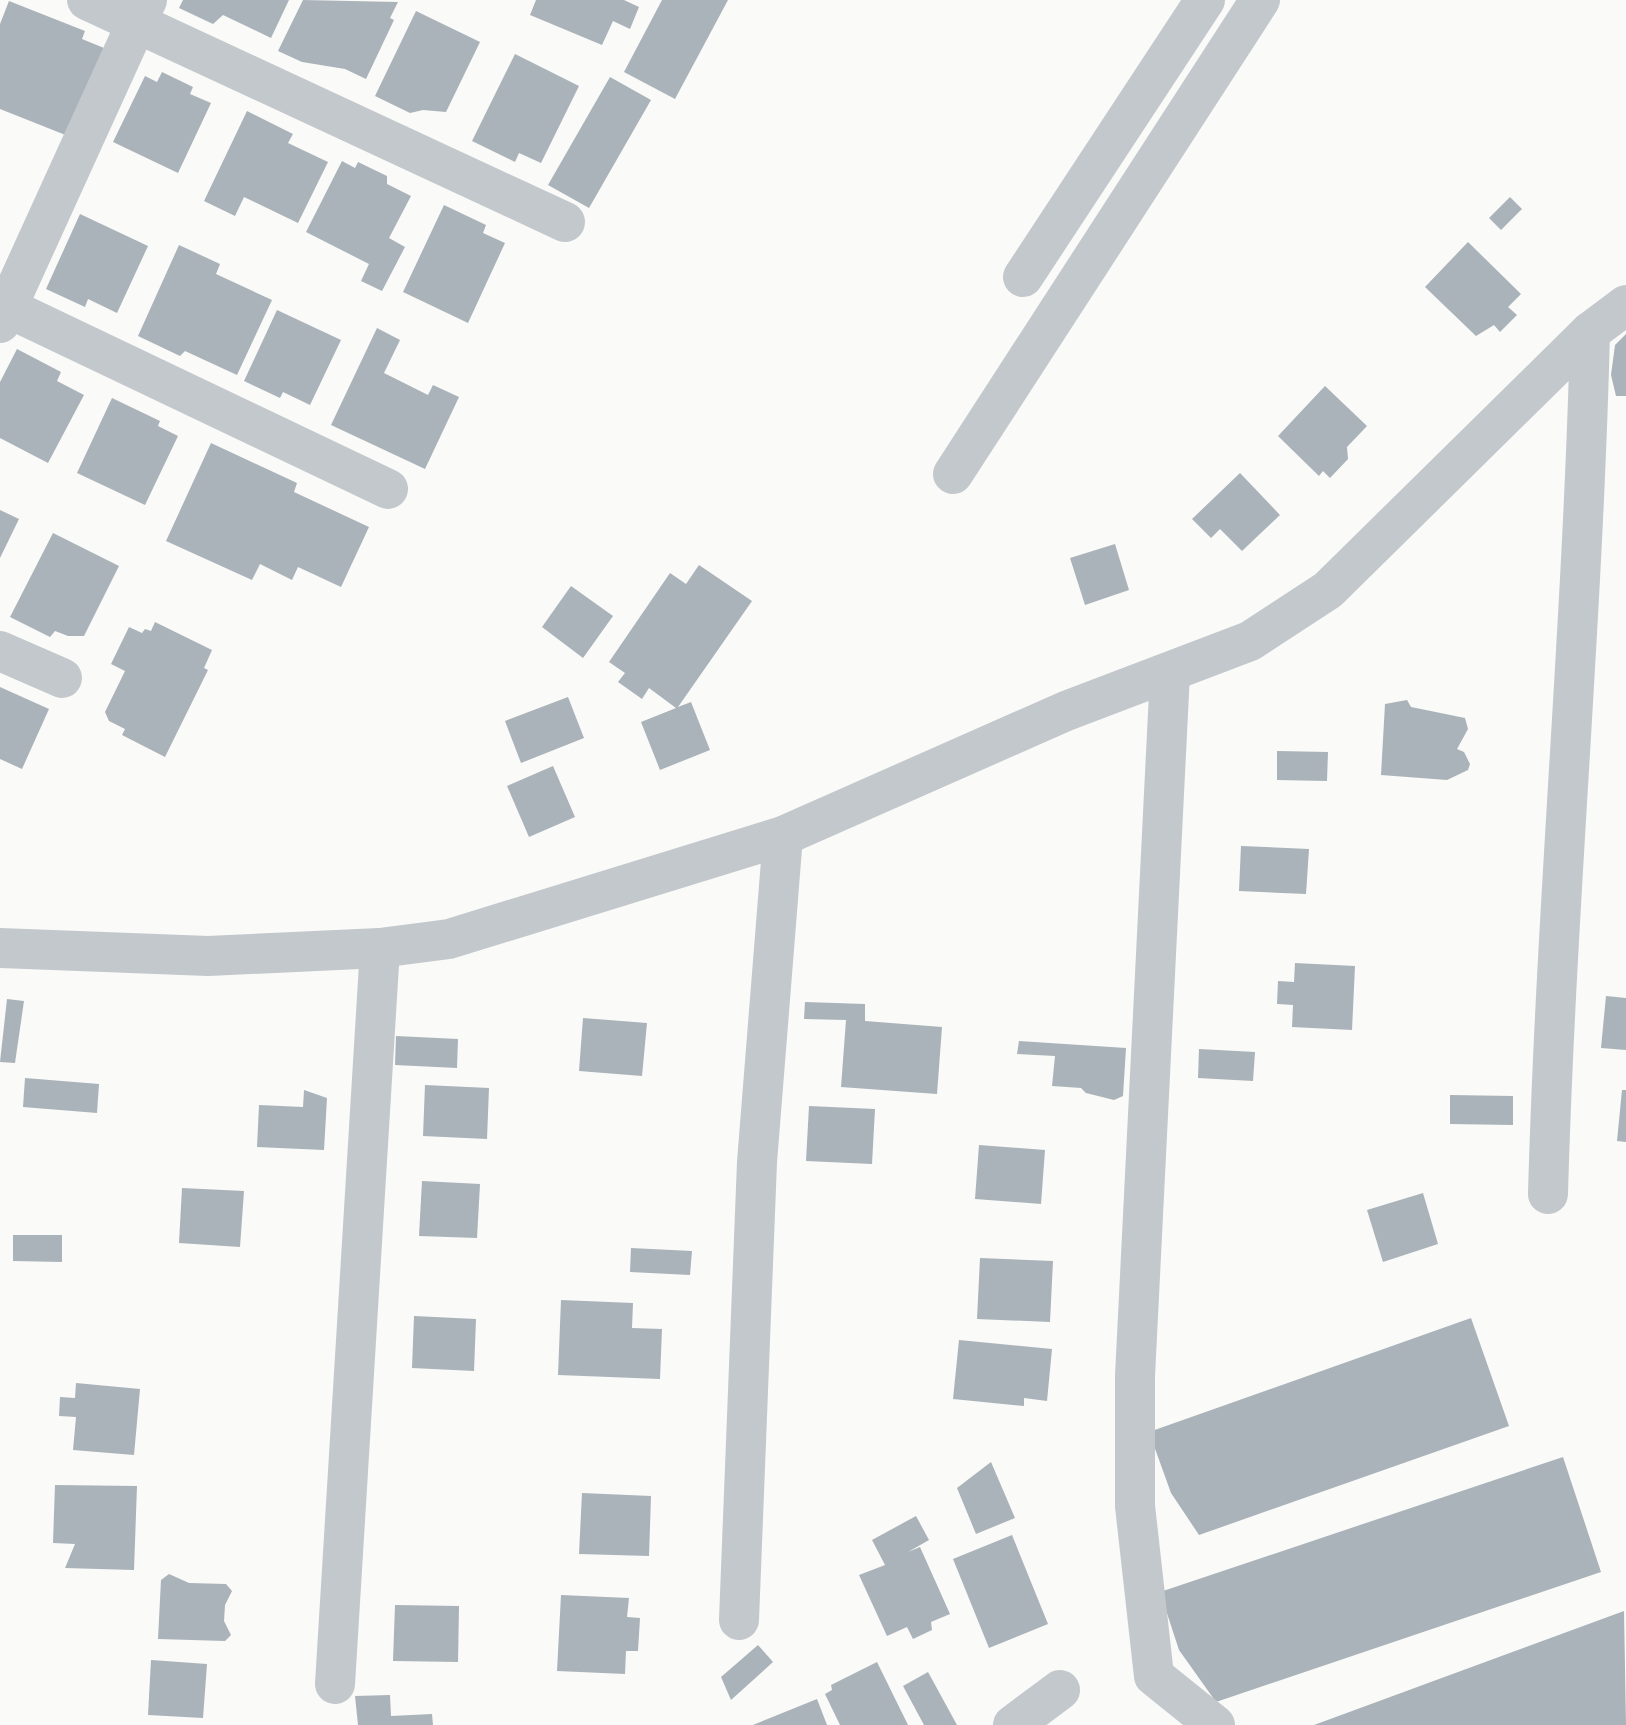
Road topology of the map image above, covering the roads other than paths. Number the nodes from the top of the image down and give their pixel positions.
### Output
1 (87, 0) edge
2 (1205, 0) edge
3 (1260, 0) edge
4 (142, 11) edge
5 (565, 222) dead end
6 (1023, 277) dead end
7 (1626, 305) edge
8 (2, 311) edge
9 (1590, 332) junction
10 (954, 474) dead end
11 (388, 489) dead end
12 (0, 651) edge
13 (1170, 672) junction
14 (62, 678) dead end
15 (783, 836) junction
16 (0, 948) edge
17 (380, 948) junction
18 (1548, 1194) dead end
19 (739, 1620) dead end
20 (336, 1684) dead end
21 (1060, 1690) dead end
22 (1012, 1725) edge
23 (1214, 1725) edge

1 - 4 street
2 - 6 street
3 - 10 street
4 - 5 street
4 - 8 street
7 - 9 street
8 - 11 street
9 - 13 street
9 - 18 street
12 - 14 street
13 - 15 street
13 - 23 street
15 - 17 street
15 - 19 street
16 - 17 street
17 - 20 street
21 - 22 street

